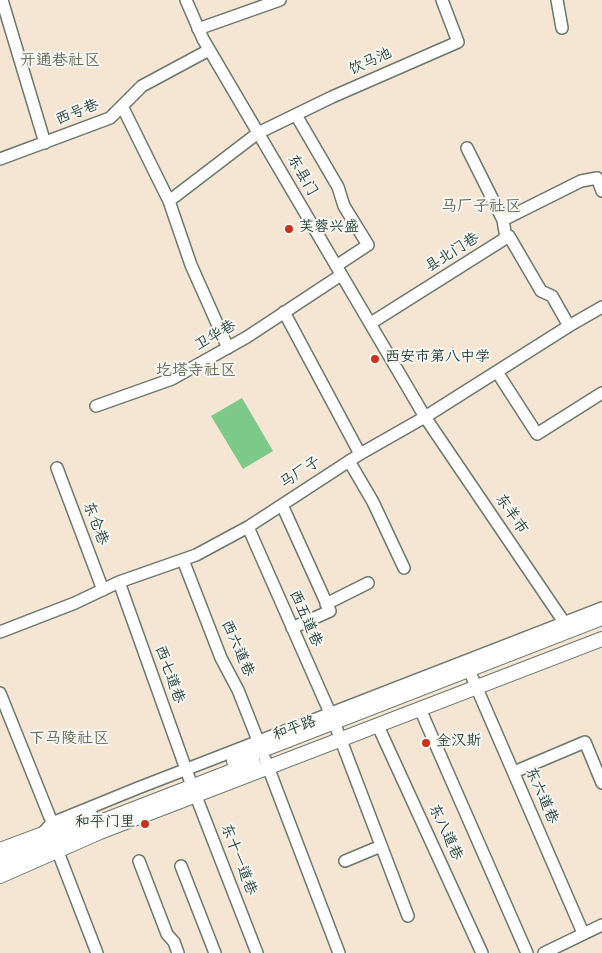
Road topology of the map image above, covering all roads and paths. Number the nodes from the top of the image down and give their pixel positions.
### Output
1 (2, 0) edge
2 (186, 0) edge
3 (280, 0) edge
4 (442, 0) edge
5 (556, 0) edge
6 (562, 28) dead end
7 (198, 29) junction
8 (209, 50) junction
9 (122, 106) junction
10 (296, 115) junction
11 (258, 134) junction
12 (45, 143) junction
13 (467, 148) dead end
14 (0, 158) edge
15 (602, 191) edge
16 (169, 201) junction
17 (503, 220) junction
18 (506, 238) junction
19 (338, 271) junction
20 (602, 307) edge
21 (284, 312) junction
22 (370, 323) junction
23 (569, 326) junction
24 (228, 348) junction
25 (497, 372) junction
26 (602, 393) edge
27 (96, 406) dead end
28 (425, 416) junction
29 (360, 454) junction
30 (349, 461) junction
31 (57, 468) dead end
32 (282, 505) junction
33 (248, 527) junction
34 (183, 560) junction
35 (404, 568) dead end
36 (119, 582) junction
37 (368, 584) dead end
38 (103, 590) junction
39 (328, 608) junction
40 (602, 608) edge
41 (602, 618) edge
42 (567, 627) junction
43 (292, 628) junction
44 (602, 629) edge
45 (0, 632) edge
46 (602, 639) edge
47 (473, 679) junction
48 (0, 693) edge
49 (420, 708) junction
50 (378, 726) junction
51 (335, 727) junction
52 (264, 754) junction
53 (514, 772) junction
54 (191, 782) junction
55 (602, 783) edge
56 (54, 826) junction
57 (381, 846) junction
58 (0, 850) edge
59 (58, 852) junction
60 (139, 861) dead end
61 (345, 861) dead end
62 (0, 863) edge
63 (180, 866) dead end
64 (0, 876) edge
65 (408, 916) dead end
66 (602, 925) edge
67 (583, 933) junction
68 (97, 953) edge
69 (178, 953) edge
70 (215, 953) edge
71 (257, 953) edge
72 (339, 953) edge
73 (482, 953) edge
74 (527, 953) edge
75 (544, 953) edge

1 - 12 street
2 - 7 street, 东县门
3 - 7 street
4 - 10 street, 饮马池
5 - 6 street
7 - 8 street, 东县门
8 - 9 street, 西号巷
8 - 11 street, 东县门
9 - 12 street, 西号巷
9 - 16 street
10 - 11 street, 饮马池
10 - 19 street, 卫华巷
11 - 16 street, 饮马池
11 - 19 street, 东县门
12 - 14 street, 西号巷
13 - 17 street
15 - 17 street
16 - 24 street
17 - 18 street
18 - 22 street, 县北门巷
18 - 23 street
19 - 21 street, 卫华巷
19 - 22 street, 东县门
20 - 23 street, 马厂子
21 - 24 street, 卫华巷
21 - 29 street
22 - 28 street, 东县门
23 - 25 street, 马厂子
24 - 27 street, 卫华巷
25 - 26 street
25 - 28 street, 马厂子
28 - 29 street, 马厂子
28 - 42 street, 东羊市
29 - 30 street, 马厂子
30 - 32 street, 马厂子
30 - 35 street
31 - 38 street, 东仓巷
32 - 33 street, 马厂子
32 - 39 street
33 - 34 street, 马厂子
33 - 43 street, 西五道巷
34 - 36 street, 马厂子
34 - 52 street, 西六道巷
36 - 38 street, 马厂子
36 - 54 street, 西七道巷
37 - 39 street
38 - 45 street, 马厂子
39 - 43 street
40 - 42 street
41 - 42 main road, 和平路
42 - 47 main road, 和平路
42 - 51 street
43 - 51 street, 西五道巷
44 - 47 main road, 和平路
46 - 47 main road
47 - 49 main road
47 - 51 main road, 和平路
47 - 53 street, 东六道巷
48 - 56 street
49 - 50 main road
49 - 74 street
50 - 51 main road
50 - 73 street, 东八道巷
51 - 52 main road, 和平路
51 - 57 street, 西五道巷
52 - 54 main road, 和平路
52 - 72 street, 西六道巷
53 - 55 street
53 - 67 street, 东六道巷
54 - 56 main road, 和平路
54 - 59 main road
54 - 62 main road, 和平路
54 - 71 street, 东十一道巷
56 - 58 main road, 和平路
57 - 61 street
57 - 65 street, 西五道巷
59 - 64 main road
59 - 68 street
60 - 69 street
63 - 70 street
66 - 67 street
67 - 75 street

